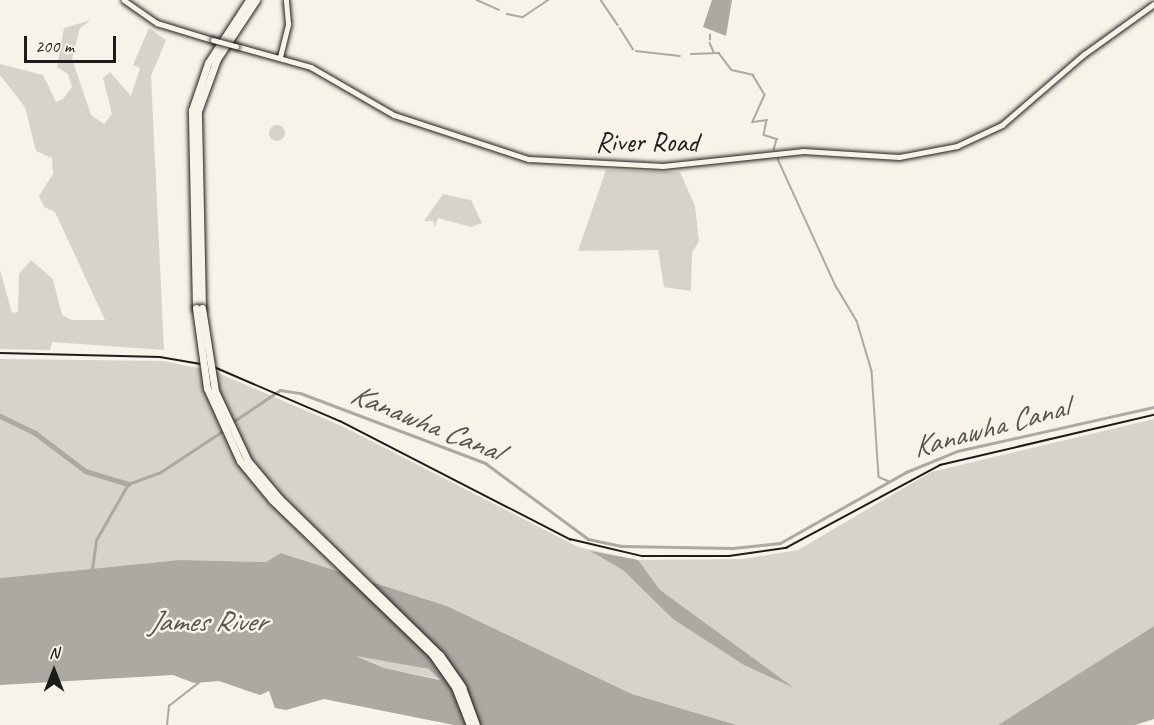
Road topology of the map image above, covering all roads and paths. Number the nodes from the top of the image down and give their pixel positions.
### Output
1 (124, 0) edge
2 (249, 0) edge
3 (256, 0) edge
4 (286, 0) edge
5 (1154, 4) edge
6 (280, 57) junction
7 (199, 308) junction
8 (470, 725) edge
9 (476, 725) edge

1 - 6 main road, River Road, bridge
2 - 7 highway
3 - 7 highway
4 - 6 main road
5 - 6 main road, River Road
7 - 8 highway, bridge
7 - 9 highway, bridge

